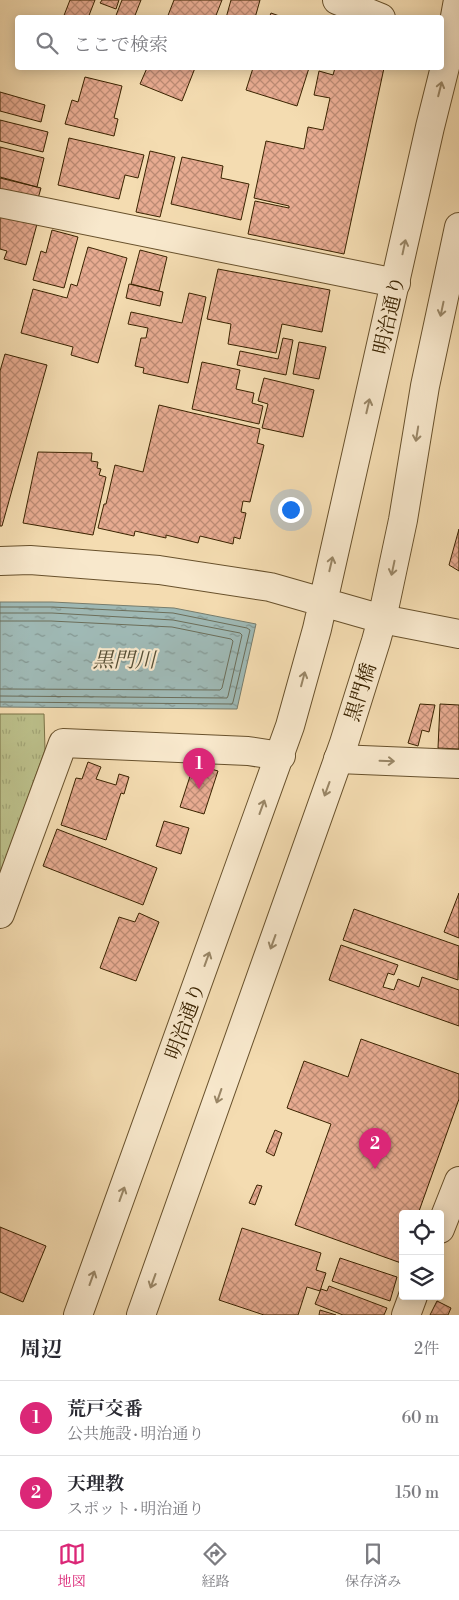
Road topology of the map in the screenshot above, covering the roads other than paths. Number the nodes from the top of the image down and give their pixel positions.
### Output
1 (338, 0) edge
2 (458, 0) edge
3 (374, 15) edge
4 (450, 55) edge
5 (0, 204) edge
6 (459, 227) edge
7 (396, 283) junction
8 (0, 561) edge
9 (322, 603) junction
10 (379, 630) junction
11 (459, 634) edge
12 (341, 751) junction
13 (281, 756) junction
14 (459, 764) edge
15 (0, 914) edge
16 (459, 1181) edge
17 (444, 1218) edge
18 (412, 1300) edge
19 (78, 1315) edge
20 (141, 1315) edge
21 (406, 1315) edge

1 - 3 street
2 - 4 street, 明治通り
7 -> 4 street, 明治通り
5 - 7 street
6 -> 10 street
9 -> 7 street, 明治通り
8 - 9 street
9 - 10 street
13 -> 9 street, 明治通り
10 - 11 street
10 - 12 street, 黒門橋
12 -> 14 street
12 -> 20 street
13 - 15 street
19 -> 13 street, 明治通り
16 - 17 street
18 - 21 street

